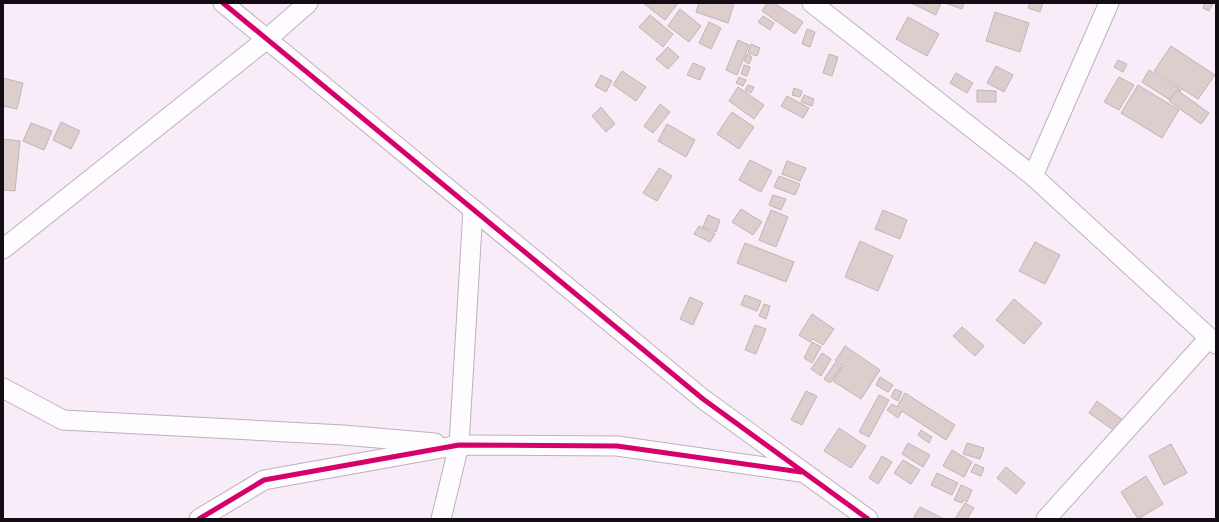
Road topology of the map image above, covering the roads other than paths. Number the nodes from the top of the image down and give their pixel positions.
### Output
1 (223, 3) edge
2 (308, 3) edge
3 (812, 3) edge
4 (1109, 3) edge
5 (268, 39) junction
6 (1033, 176) junction
7 (473, 209) junction
8 (3, 249) edge
9 (1212, 341) edge
10 (3, 388) edge
11 (459, 445) junction
12 (803, 472) junction
13 (199, 519) edge
14 (441, 519) edge
15 (868, 519) edge
16 (1046, 519) edge

1 - 5 street
2 - 5 street
3 - 6 street
4 - 6 street
5 - 7 street
5 - 8 street
6 - 9 street
7 - 11 street
7 - 12 street
9 - 16 street
10 - 11 street
11 - 12 street
11 - 13 street
11 - 14 street
12 - 15 street

